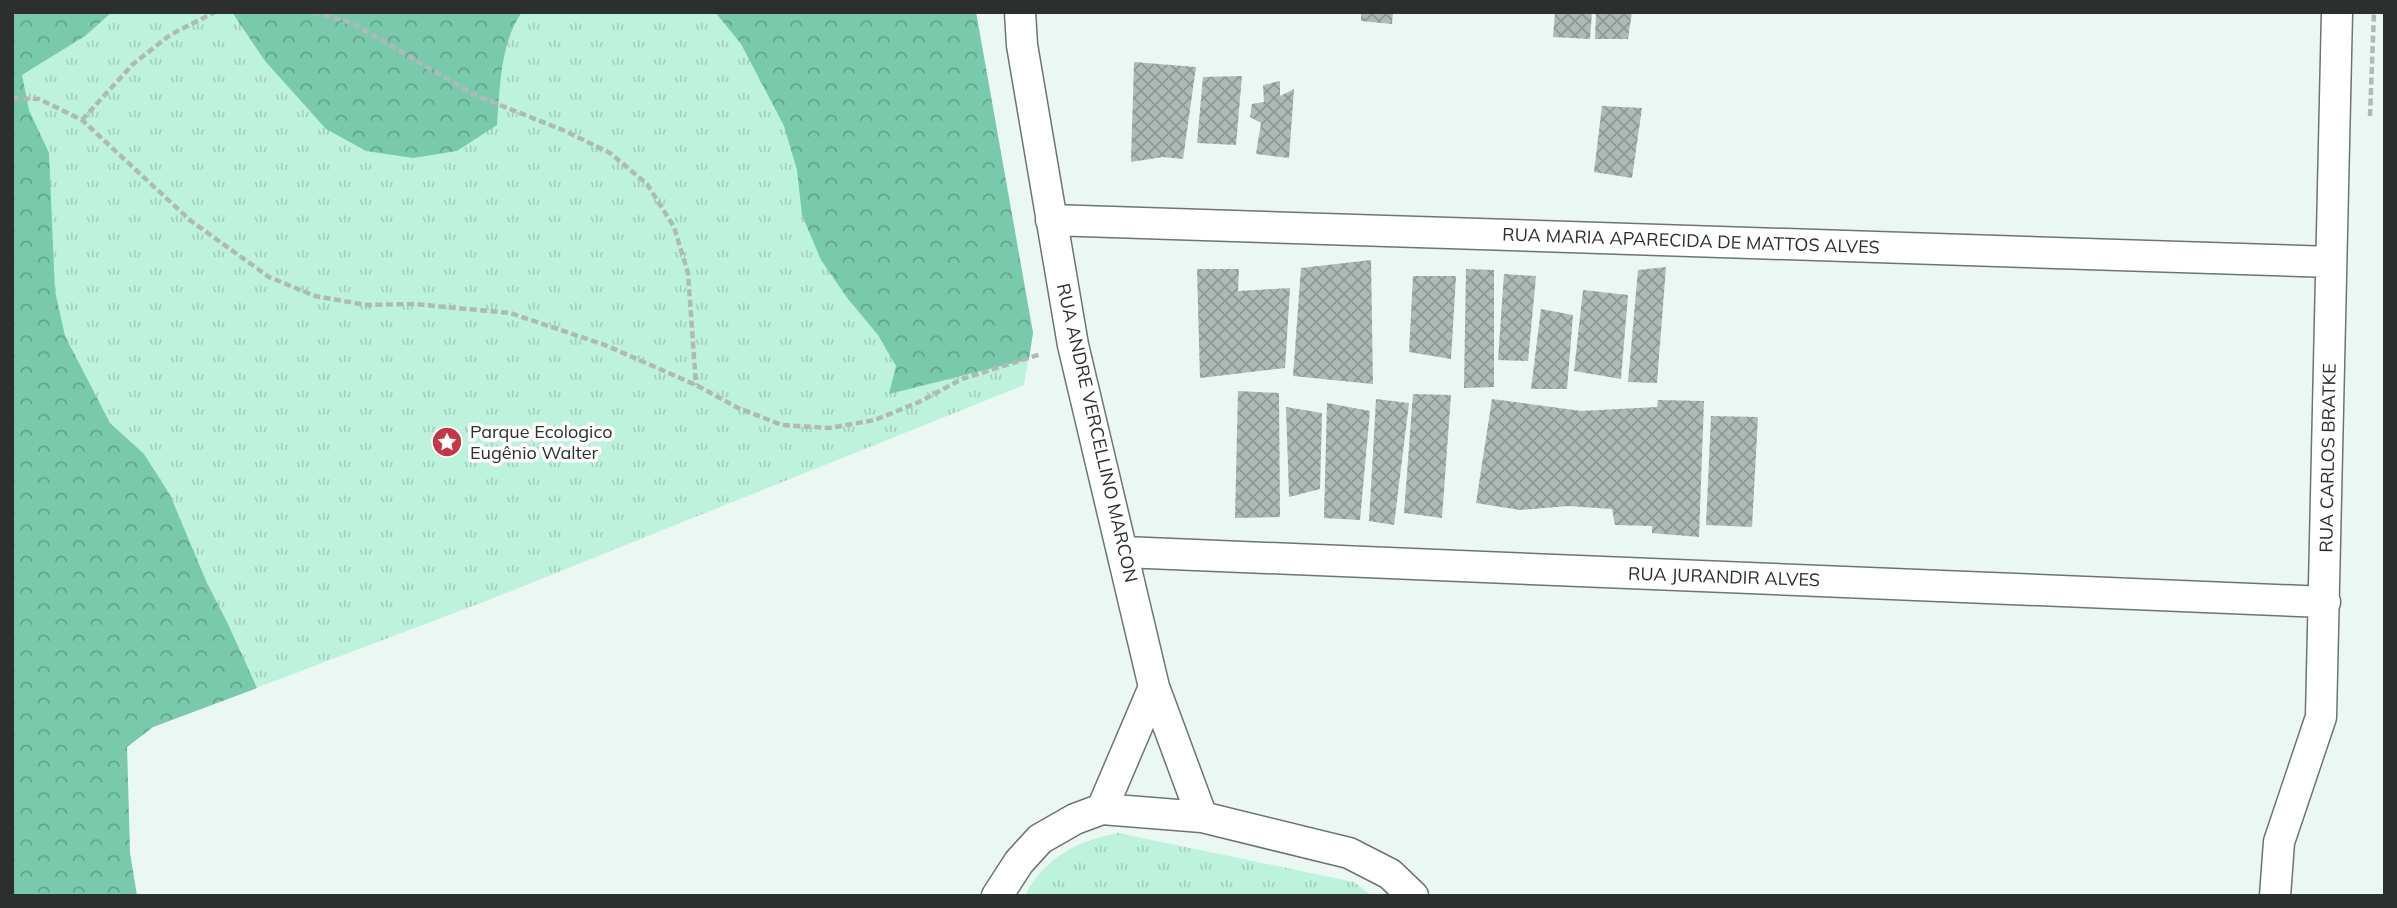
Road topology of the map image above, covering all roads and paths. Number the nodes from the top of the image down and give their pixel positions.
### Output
1 (215, 12) edge
2 (313, 12) edge
3 (1020, 12) edge
4 (2337, 12) edge
5 (12, 98) edge
6 (82, 120) junction
7 (1051, 220) junction
8 (2331, 261) junction
9 (1073, 345) junction
10 (696, 385) junction
11 (1124, 552) junction
12 (2325, 603) junction
13 (1154, 687) junction
14 (1102, 809) junction
15 (1202, 817) junction
16 (997, 896) edge
17 (1413, 896) edge
18 (2275, 896) edge

1 - 6 path
2 - 10 path
3 - 7 street, RUA ANDRE VERCELLINO MARCON
4 - 8 street, RUA CARLOS BRATKE
5 - 6 path
6 - 10 path
7 - 8 street, RUA MARIA APARECIDA DE MATTOS ALVES
7 - 9 street, RUA ANDRE VERCELLINO MARCON
8 - 12 street, RUA CARLOS BRATKE
9 - 10 path
9 - 11 street, RUA ANDRE VERCELLINO MARCON
11 - 12 street, RUA JURANDIR ALVES
11 - 13 street, RUA ANDRE VERCELLINO MARCON
12 - 18 street, RUA CARLOS BRATKE
13 - 14 street
13 - 15 street, RUA ANDRE VERCELLINO MARCON
14 - 15 street
14 - 16 street
15 - 17 street

